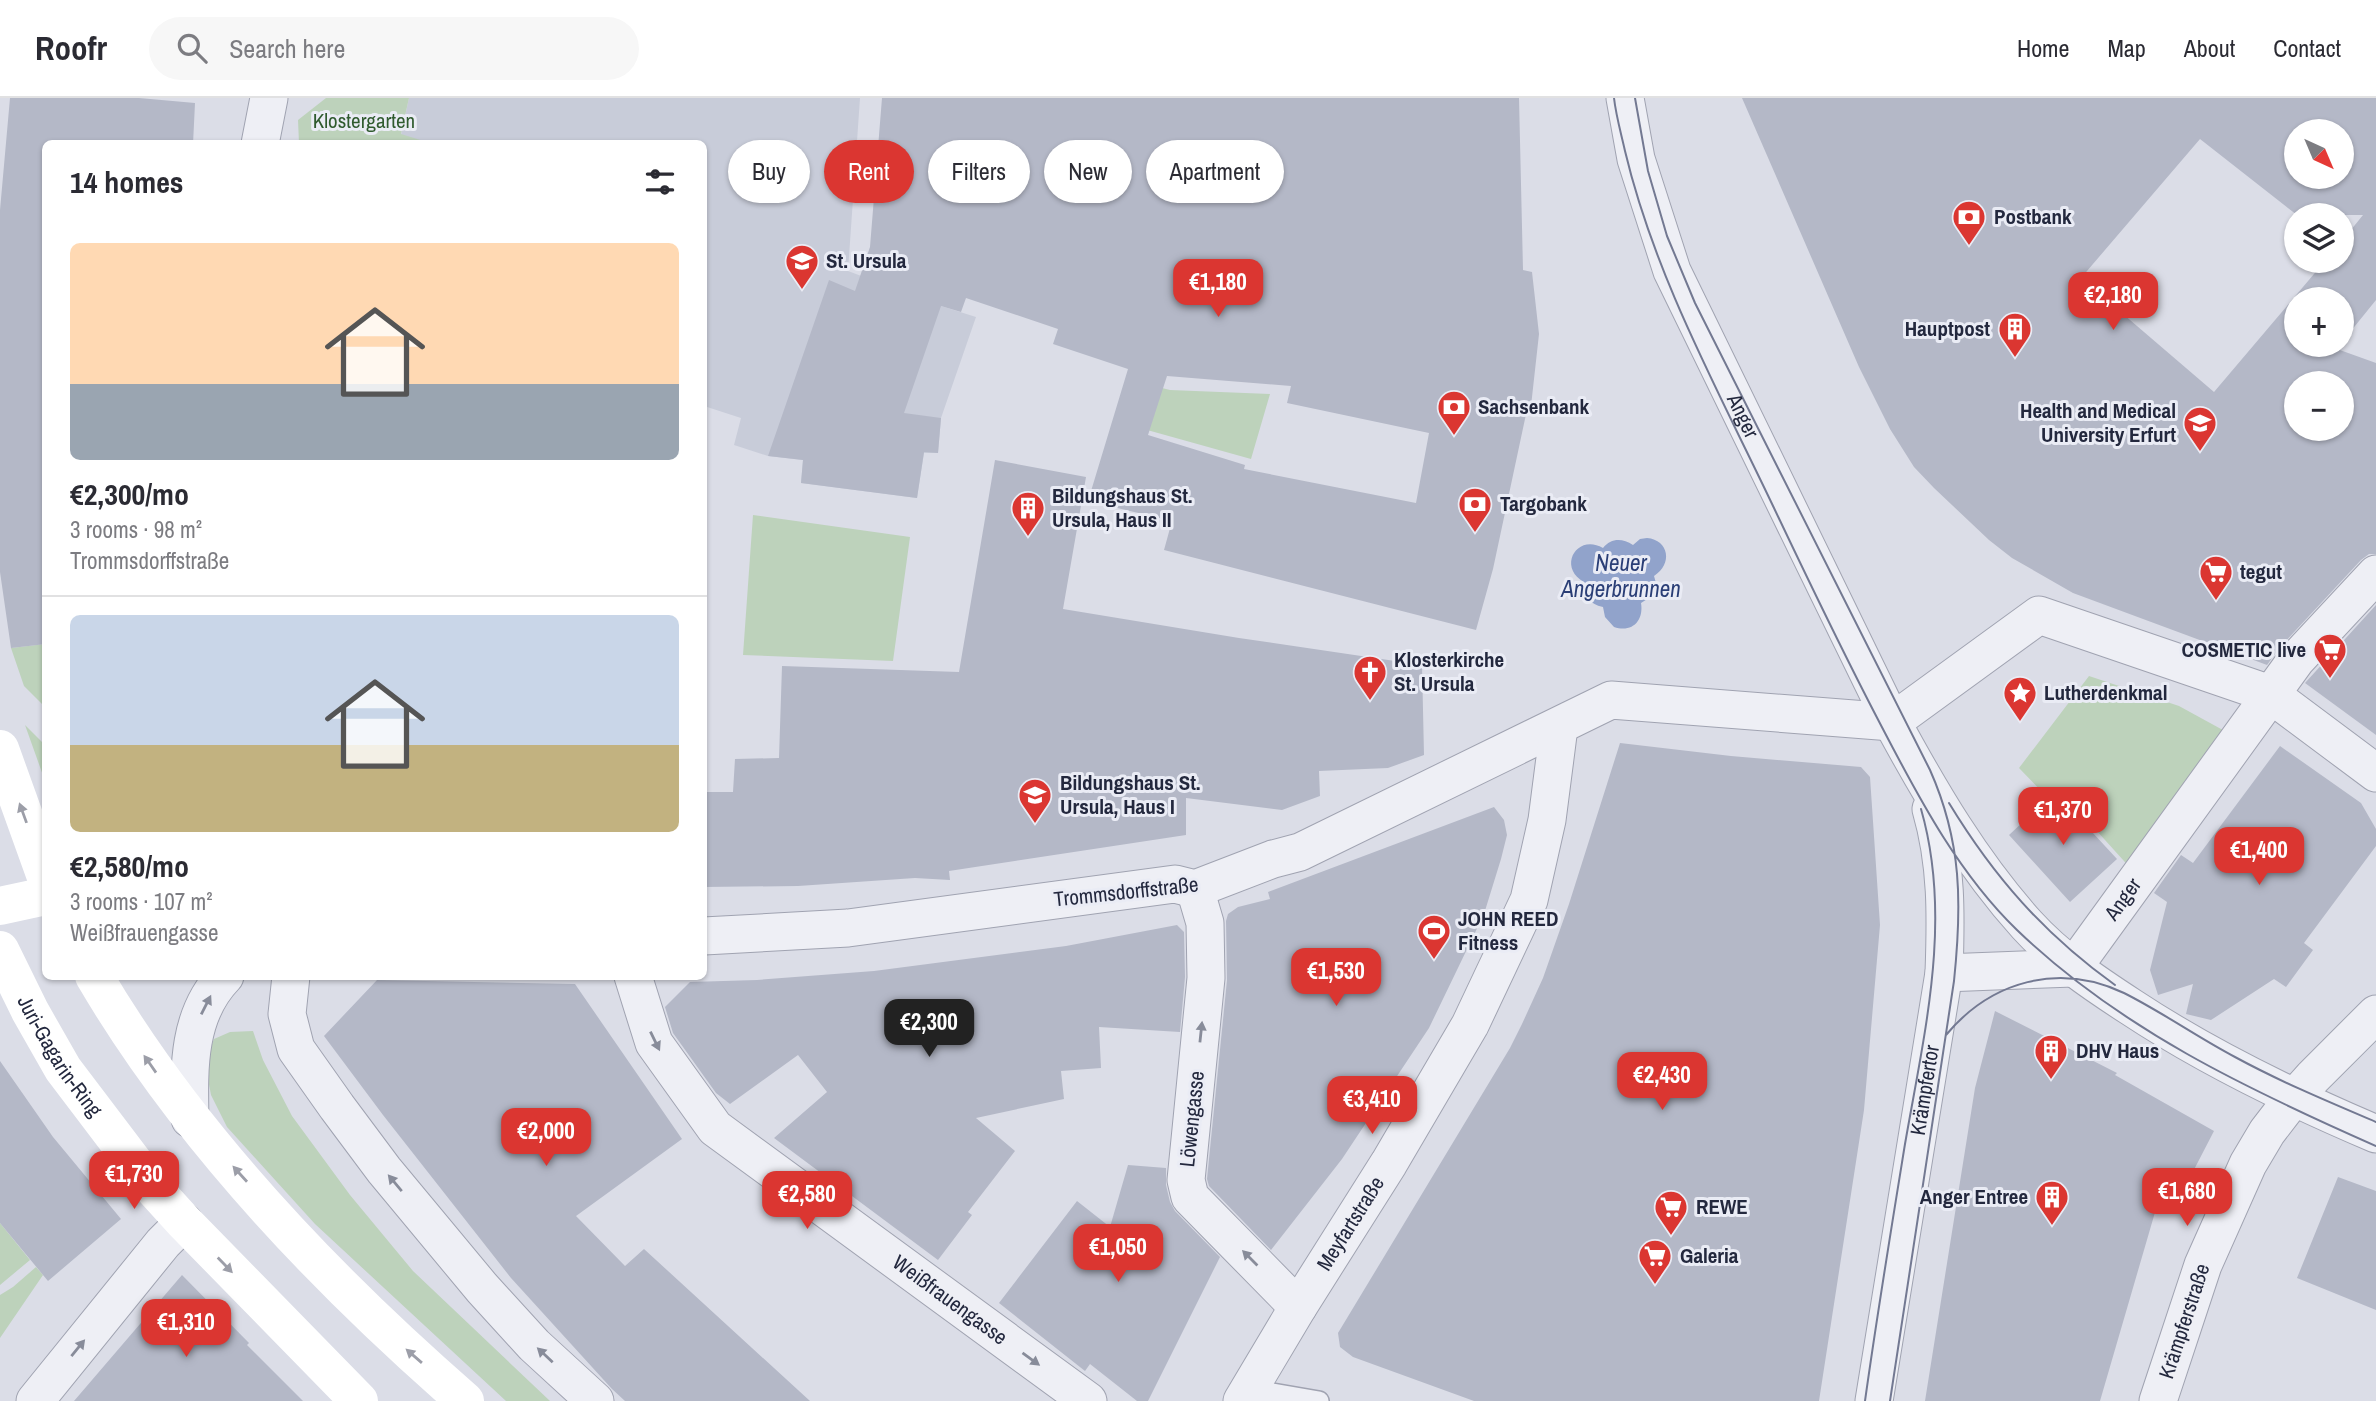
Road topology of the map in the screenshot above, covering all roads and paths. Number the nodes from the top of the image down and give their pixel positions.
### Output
1 (269, 98) edge
2 (1625, 98) edge
3 (261, 140) edge
4 (2376, 574) edge
5 (2270, 694) junction
6 (1892, 722) junction
7 (1559, 727) junction
8 (0, 749) edge
9 (2376, 774) edge
10 (1922, 778) junction
11 (42, 866) edge
12 (0, 886) edge
13 (1195, 889) junction
14 (42, 894) edge
15 (42, 896) edge
16 (0, 905) edge
17 (707, 936) edge
18 (0, 950) edge
19 (2073, 968) junction
20 (1944, 973) junction
21 (96, 980) edge
22 (222, 980) edge
23 (291, 980) edge
24 (634, 980) edge
25 (2376, 1014) edge
26 (2294, 1098) junction
27 (190, 1119) junction
28 (2376, 1134) edge
29 (184, 1222) junction
30 (1298, 1307) junction
31 (1245, 1395) edge
32 (36, 1401) edge
33 (359, 1401) edge
34 (465, 1401) edge
35 (595, 1401) edge
36 (1088, 1401) edge
37 (1319, 1401) edge
38 (1874, 1401) edge
39 (2158, 1401) edge

1 - 3 street
2 - 6 street, Anger
4 - 5 street, Anger
5 - 6 street
5 - 9 street
5 - 19 street, Anger
6 - 7 street
6 - 10 street, Anger
7 - 13 street, Trommsdorffstraße
7 - 30 street, Meyfartstraße
11 -> 8 street
10 - 19 street, Anger
10 - 20 street, Krämpfertor
12 - 14 street
13 - 17 street, Trommsdorffstraße
30 -> 13 street, Löwengasse
15 - 16 street
18 - 29 street, Juri-Gagarin-Ring
19 - 20 street
19 - 26 street, Anger
20 - 38 street, Krämpfertor
27 -> 21 street
27 -> 22 street
35 -> 23 street
24 -> 36 street, Weißfrauengasse
25 - 26 street, Krämpferstraße
26 - 28 street, Anger
26 - 39 street, Krämpferstraße
34 -> 27 street
32 -> 29 street
29 -> 33 street, Juri-Gagarin-Ring
30 - 31 street, Meyfartstraße
31 - 37 lane

